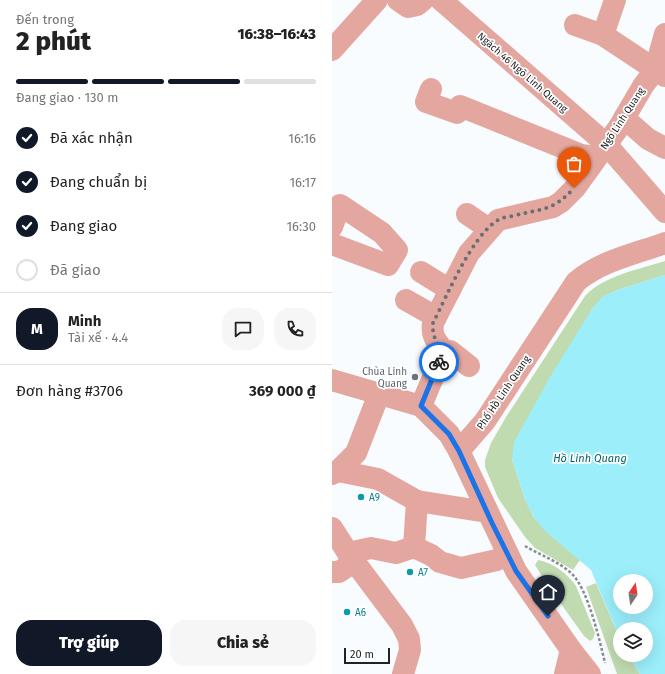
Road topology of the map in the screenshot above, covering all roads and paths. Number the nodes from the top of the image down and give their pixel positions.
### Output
1 (377, 0) edge
2 (398, 0) edge
3 (423, 0) edge
4 (440, 0) edge
5 (615, 0) edge
6 (575, 25) dead end
7 (665, 34) edge
8 (603, 35) junction
9 (332, 50) edge
10 (662, 67) edge
11 (431, 89) dead end
12 (624, 118) junction
13 (665, 148) edge
14 (601, 151) junction
15 (665, 212) edge
16 (467, 214) dead end
17 (511, 216) junction
18 (539, 220) dead end
19 (489, 229) junction
20 (665, 243) edge
21 (421, 272) dead end
22 (406, 300) dead end
23 (448, 304) junction
24 (444, 352) junction
25 (469, 366) dead end
26 (332, 380) edge
27 (379, 394) junction
28 (421, 406) junction
29 (459, 451) junction
30 (335, 472) edge
31 (418, 500) junction
32 (487, 512) junction
33 (332, 528) edge
34 (414, 547) junction
35 (514, 549) junction
36 (351, 557) junction
37 (332, 572) edge
38 (571, 650) junction
39 (598, 669) edge
40 (403, 674) edge
41 (565, 674) edge

1 - 9 street
2 - 3 street
4 - 14 street, Ngách 46 Ngõ Linh Quang
5 - 8 street
6 - 8 street
7 - 10 street, Ngõ Linh Quang
8 - 10 street
10 - 12 street, Ngõ Linh Quang
11 - 14 street
12 - 13 street
12 - 14 street, Ngõ Linh Quang
14 - 15 street, Ngách 46 Ngõ Linh Quang
14 - 17 street, Ngõ Linh Quang
16 - 19 street
17 - 18 street
17 - 19 street, Ngõ Linh Quang
19 - 23 street, Ngõ Linh Quang
20 - 29 street, Phố Hồ Linh Quang
21 - 23 street
22 - 23 street
23 - 24 street, Ngõ Linh Quang
24 - 25 street
24 - 28 street
26 - 27 street
27 - 28 street
27 - 30 street
28 - 29 street
29 - 32 street
30 - 31 street
31 - 32 street
31 - 34 street
32 - 35 street
33 - 36 street
34 - 35 street
34 - 36 street
35 - 38 street
35 - 39 path
36 - 37 street
36 - 40 street
38 - 39 street
38 - 41 street

